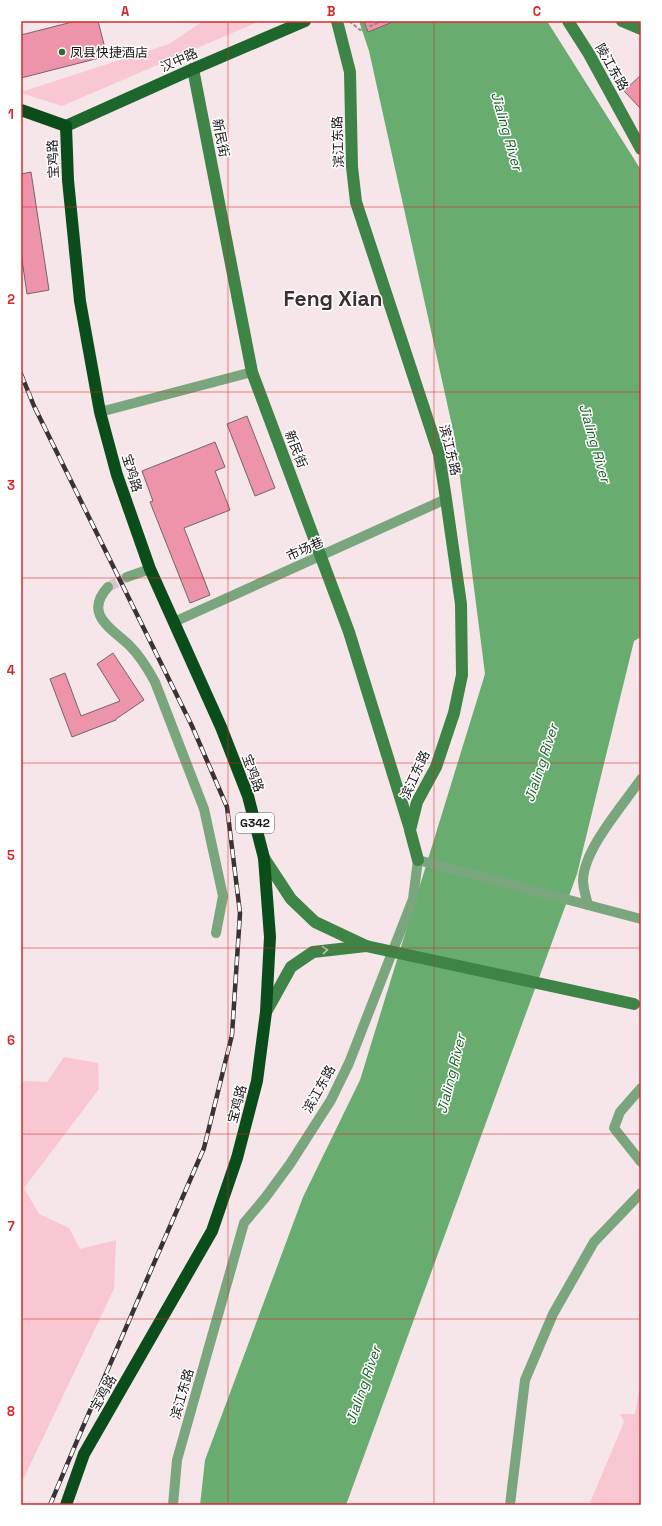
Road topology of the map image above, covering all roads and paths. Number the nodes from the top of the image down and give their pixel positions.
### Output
1 (304, 21) edge
2 (337, 21) edge
3 (349, 21) edge
4 (383, 21) edge
5 (568, 21) edge
6 (622, 21) edge
7 (641, 29) edge
8 (193, 69) junction
9 (21, 110) edge
10 (66, 126) junction
11 (641, 149) edge
12 (252, 372) junction
13 (100, 412) junction
14 (446, 499) junction
15 (322, 556) junction
16 (150, 568) junction
17 (127, 577) tunnel mouth
18 (108, 588) tunnel mouth
19 (174, 622) junction
20 (641, 779) edge
21 (410, 830) junction
22 (264, 858) junction
23 (423, 862) junction
24 (583, 903) junction
25 (641, 919) edge
26 (216, 932) dead end
27 (366, 946) junction
28 (637, 1004) edge
29 (266, 1012) junction
30 (641, 1088) edge
31 (641, 1162) edge
32 (641, 1193) edge
33 (66, 1505) edge
34 (173, 1505) edge
35 (510, 1505) edge

1 - 8 main road, 汉中路
2 - 14 street, 滨江东路
3 - 4 path
5 - 11 street, 陵江东路
6 - 7 street
8 - 10 main road, 汉中路
8 - 12 street, 新民街
9 - 10 highway
10 - 13 highway, 宝鸡路 / G342
12 - 13 street
12 - 15 street, 新民街
13 - 16 highway, 宝鸡路 / G342
14 - 15 street, 市场巷
14 - 21 street, 滨江东路
15 - 19 street, 市场巷
15 - 21 street, 新民街
16 - 17 street
16 - 19 highway, 宝鸡路 / G342
18 - 26 street
19 - 22 highway, 宝鸡路 / G342
20 - 24 street
21 - 23 street, 滨江东路
22 - 27 street
22 - 29 highway, 宝鸡路 / G342
23 - 24 street
23 - 34 street, 滨江东路
24 - 25 street
27 - 28 street, bridge
29 -> 27 street
29 - 33 highway, 宝鸡路 / G342
30 - 31 street
32 - 35 street

